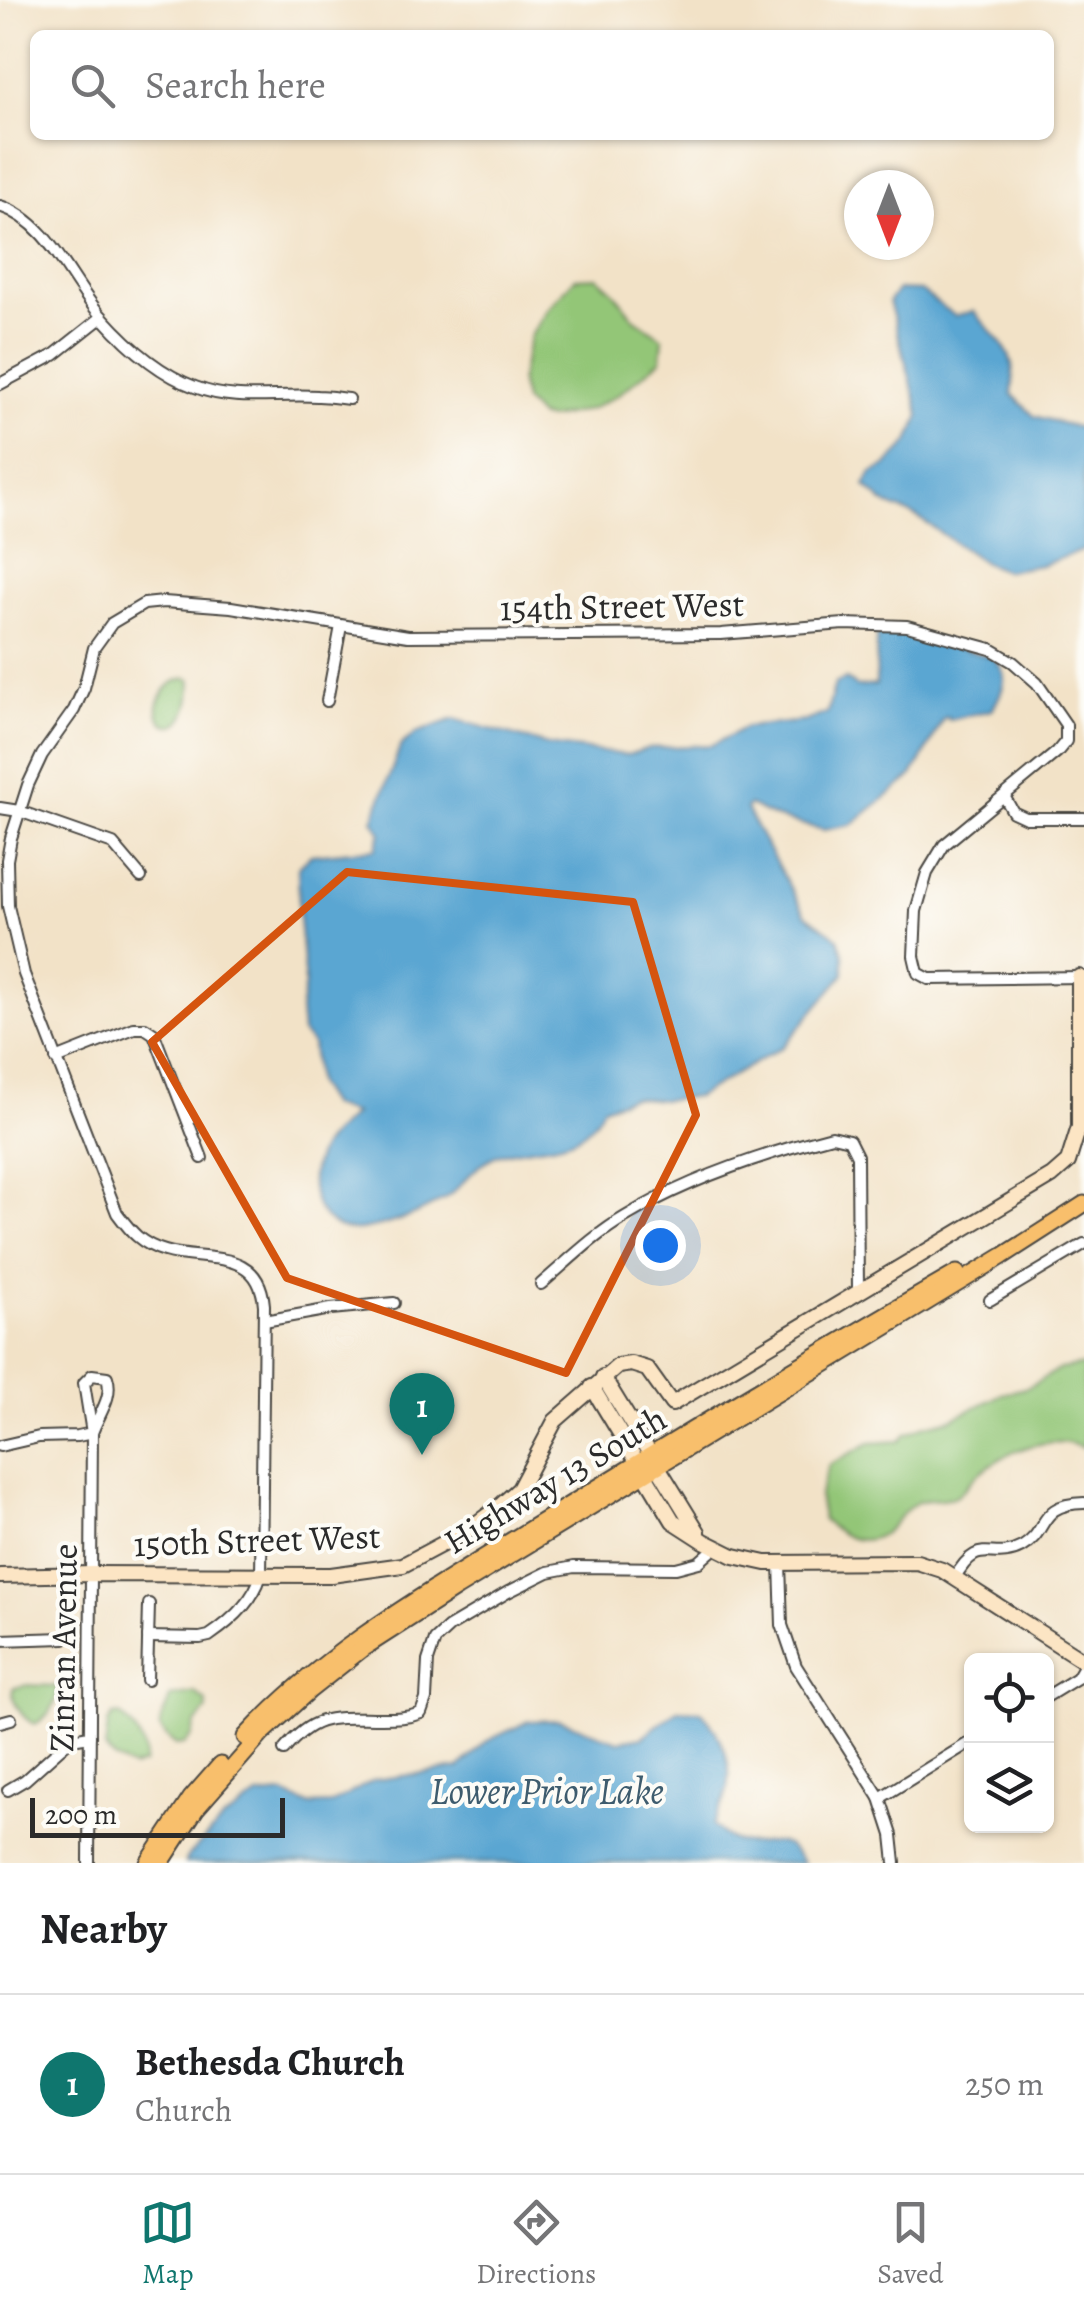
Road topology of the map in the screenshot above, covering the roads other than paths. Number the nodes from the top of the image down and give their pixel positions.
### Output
1 (0, 206) edge
2 (102, 317) junction
3 (0, 384) edge
4 (349, 400) dead end
5 (341, 626) junction
6 (327, 700) dead end
7 (1004, 796) junction
8 (0, 808) edge
9 (19, 811) junction
10 (1084, 818) edge
11 (141, 876) dead end
12 (6, 931) edge
13 (1081, 977) edge
14 (56, 1059) junction
15 (202, 1158) dead end
16 (1084, 1204) edge
17 (1084, 1244) edge
18 (541, 1284) dead end
19 (858, 1291) junction
20 (990, 1300) dead end
21 (394, 1303) dead end
22 (264, 1321) junction
23 (598, 1382) junction
24 (92, 1433) junction
25 (0, 1446) edge
26 (648, 1465) junction
27 (1084, 1503) edge
28 (710, 1544) junction
29 (780, 1563) junction
30 (92, 1574) junction
31 (0, 1576) edge
32 (262, 1576) junction
33 (954, 1579) junction
34 (149, 1604) dead end
35 (64, 1638) dead end
36 (148, 1638) junction
37 (0, 1640) edge
38 (1084, 1663) edge
39 (147, 1680) dead end
40 (1054, 1692) edge
41 (90, 1736) junction
42 (970, 1743) edge
43 (284, 1750) dead end
44 (8, 1790) dead end
45 (880, 1798) junction
46 (88, 1863) edge
47 (148, 1863) edge
48 (161, 1863) edge
49 (895, 1863) edge

1 - 2 street
2 - 3 street
2 - 4 street
5 - 6 street
5 - 7 street, 154th Street West
5 - 9 street, 154th Street West
7 - 10 street
7 - 13 street
8 - 9 street
9 - 11 street
9 - 12 street
12 - 14 street
13 - 19 street
14 - 15 street
14 - 22 street
16 - 26 main road, Highway 13 South
17 - 20 street
18 - 19 street
19 - 23 street
21 - 22 street
22 - 32 street
23 - 26 street
23 - 32 street, 150th Street West
24 - 24 street, Zinran Avenue
24 - 25 street
24 - 30 street, Zinran Avenue
26 - 28 street
26 - 47 main road, Highway 13 South
26 - 48 main road, Highway 13 South
27 - 33 street
28 - 29 street
28 - 43 street
29 - 33 street
29 - 45 street
30 - 31 street, 150th Street West
30 - 32 street, 150th Street West
30 - 41 street, Zinran Avenue
32 - 36 street
33 - 38 street
34 - 36 street
35 - 37 street
36 - 39 street
38 - 40 street
41 - 44 street
41 - 46 street, Zinran Avenue
42 - 45 street
45 - 49 street

